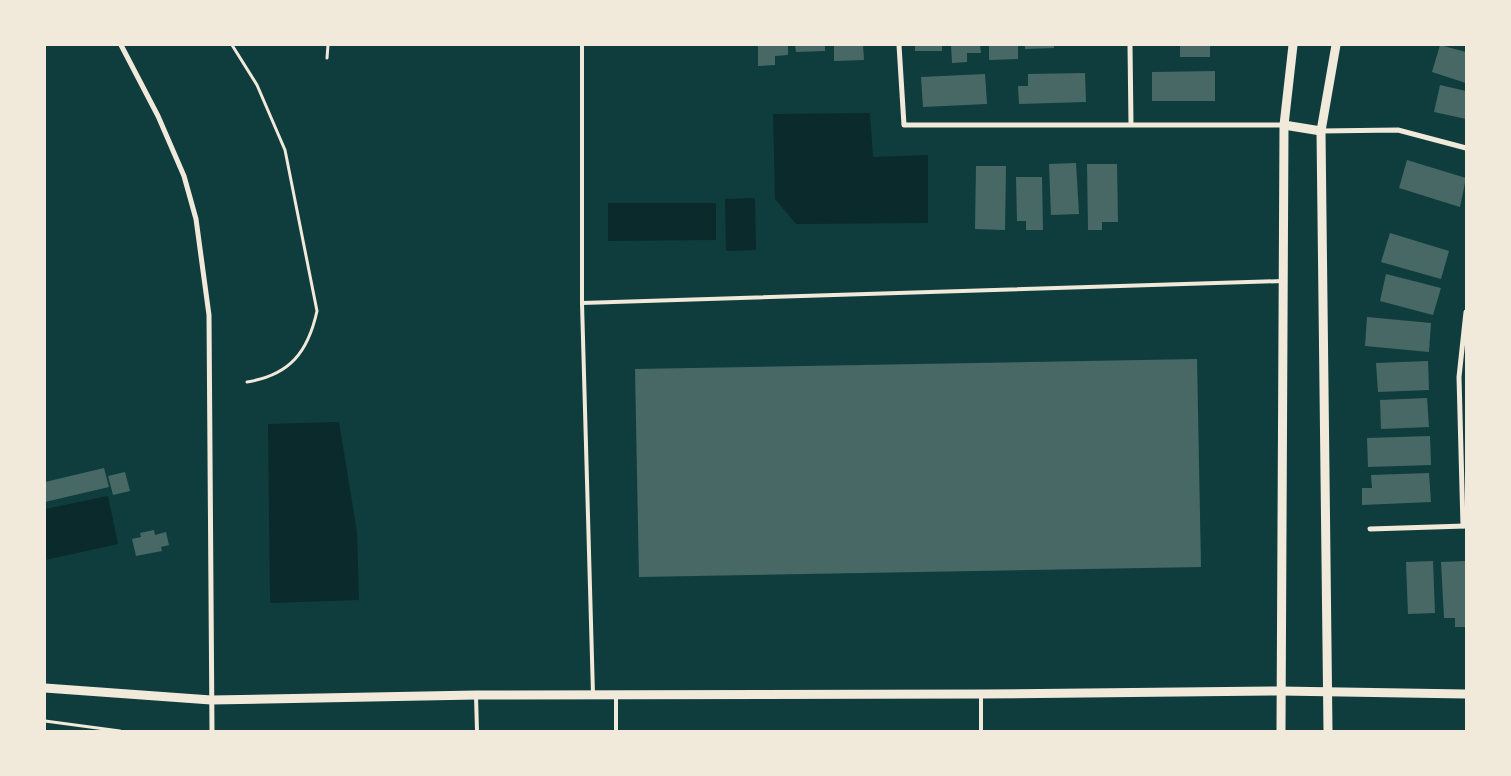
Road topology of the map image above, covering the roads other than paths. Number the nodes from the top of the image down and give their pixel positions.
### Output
1 (122, 45) edge
2 (582, 45) edge
3 (899, 45) edge
4 (1130, 45) edge
5 (1293, 45) edge
6 (1336, 45) edge
7 (1132, 124) junction
8 (1284, 125) junction
9 (1321, 131) junction
10 (1466, 148) edge
11 (1282, 281) junction
12 (582, 303) junction
13 (1466, 312) edge
14 (1465, 526) edge
15 (1370, 529) dead end
16 (45, 688) edge
17 (1280, 691) junction
18 (1327, 691) junction
19 (593, 694) junction
20 (616, 694) junction
21 (981, 694) junction
22 (1466, 694) edge
23 (476, 695) junction
24 (212, 700) junction
25 (212, 731) edge
26 (477, 731) edge
27 (616, 731) edge
28 (982, 731) edge
29 (1281, 731) edge
30 (1328, 731) edge

1 - 24 street
2 - 12 lane
3 - 7 street
4 - 7 street
5 - 8 street
6 - 9 street
7 - 8 street
8 - 9 street
8 - 11 street
9 - 10 street
9 - 18 street
11 - 12 lane
11 - 17 street
12 - 19 lane
13 - 14 street
14 - 15 street
16 - 24 street
17 - 18 street
17 - 21 street
17 - 29 street
18 - 22 street
18 - 30 street
19 - 20 street
19 - 23 street
20 - 21 street
20 - 27 lane
21 - 28 lane
23 - 24 street
23 - 26 lane
24 - 25 street

